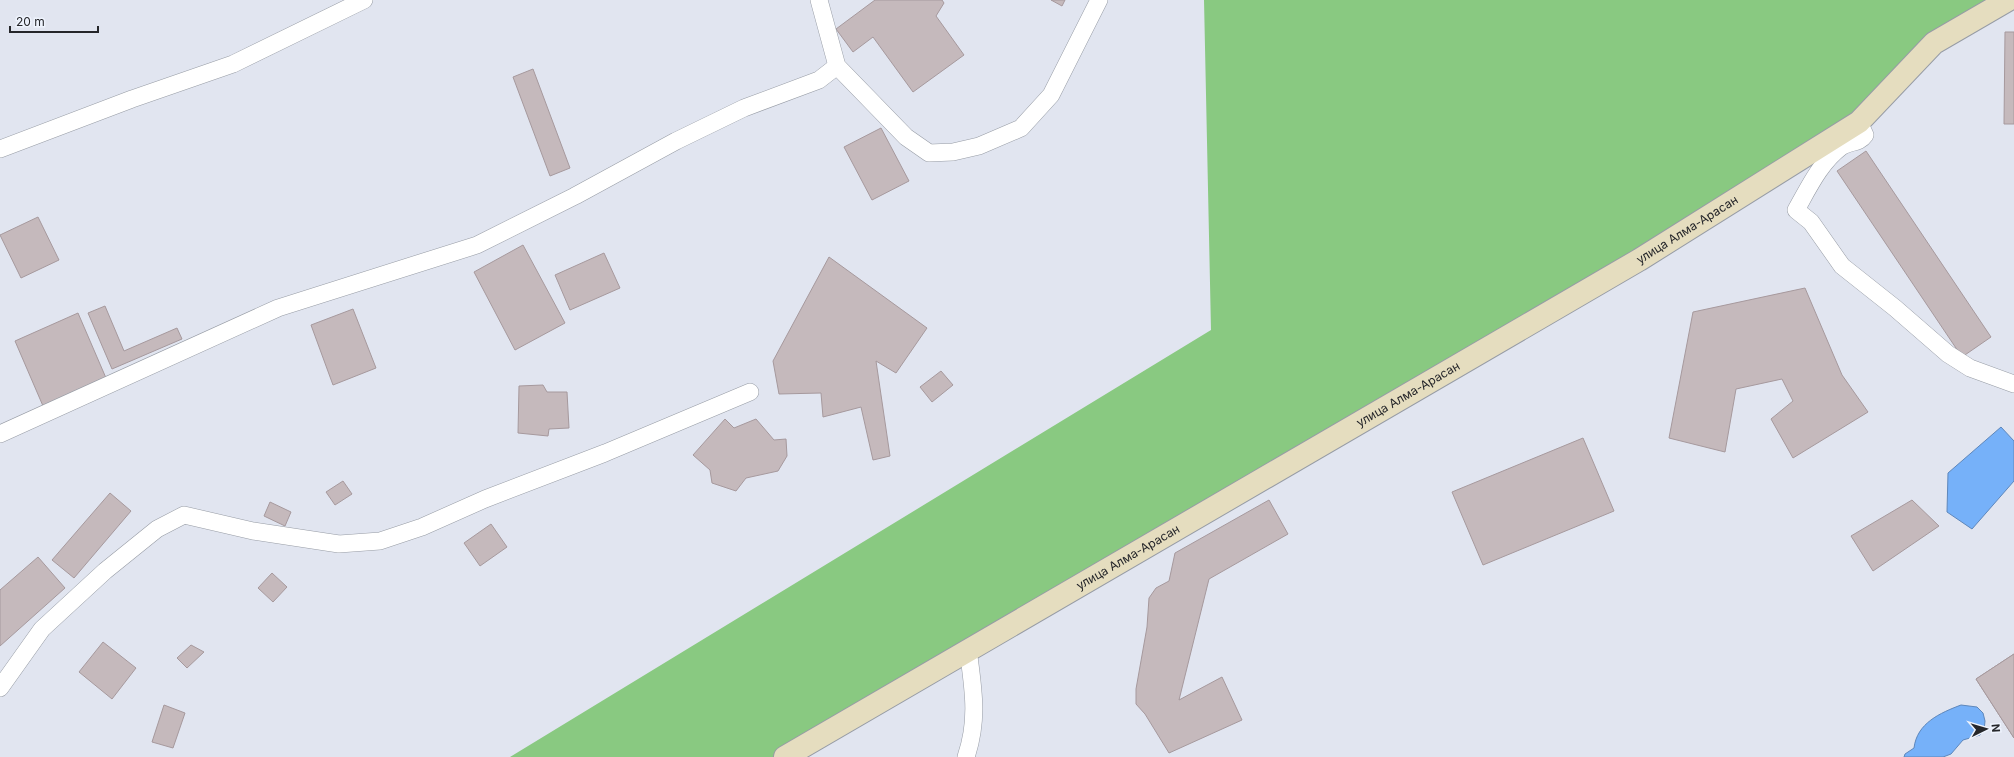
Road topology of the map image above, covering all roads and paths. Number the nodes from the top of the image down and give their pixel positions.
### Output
1 (364, 0) edge
2 (819, 0) edge
3 (1099, 0) edge
4 (2008, 0) edge
5 (837, 66) junction
6 (1859, 122) junction
7 (0, 149) edge
8 (2014, 384) edge
9 (750, 392) dead end
10 (0, 434) edge
11 (968, 649) junction
12 (0, 688) edge
13 (784, 757) edge
14 (966, 757) edge

1 - 7 lane
2 - 5 lane
3 - 5 lane
4 - 6 main road, улица Алма-Арасан
5 - 10 lane
6 - 8 lane
6 - 11 main road, улица Алма-Арасан
9 - 12 lane
11 - 13 main road, улица Алма-Арасан
11 - 14 lane

